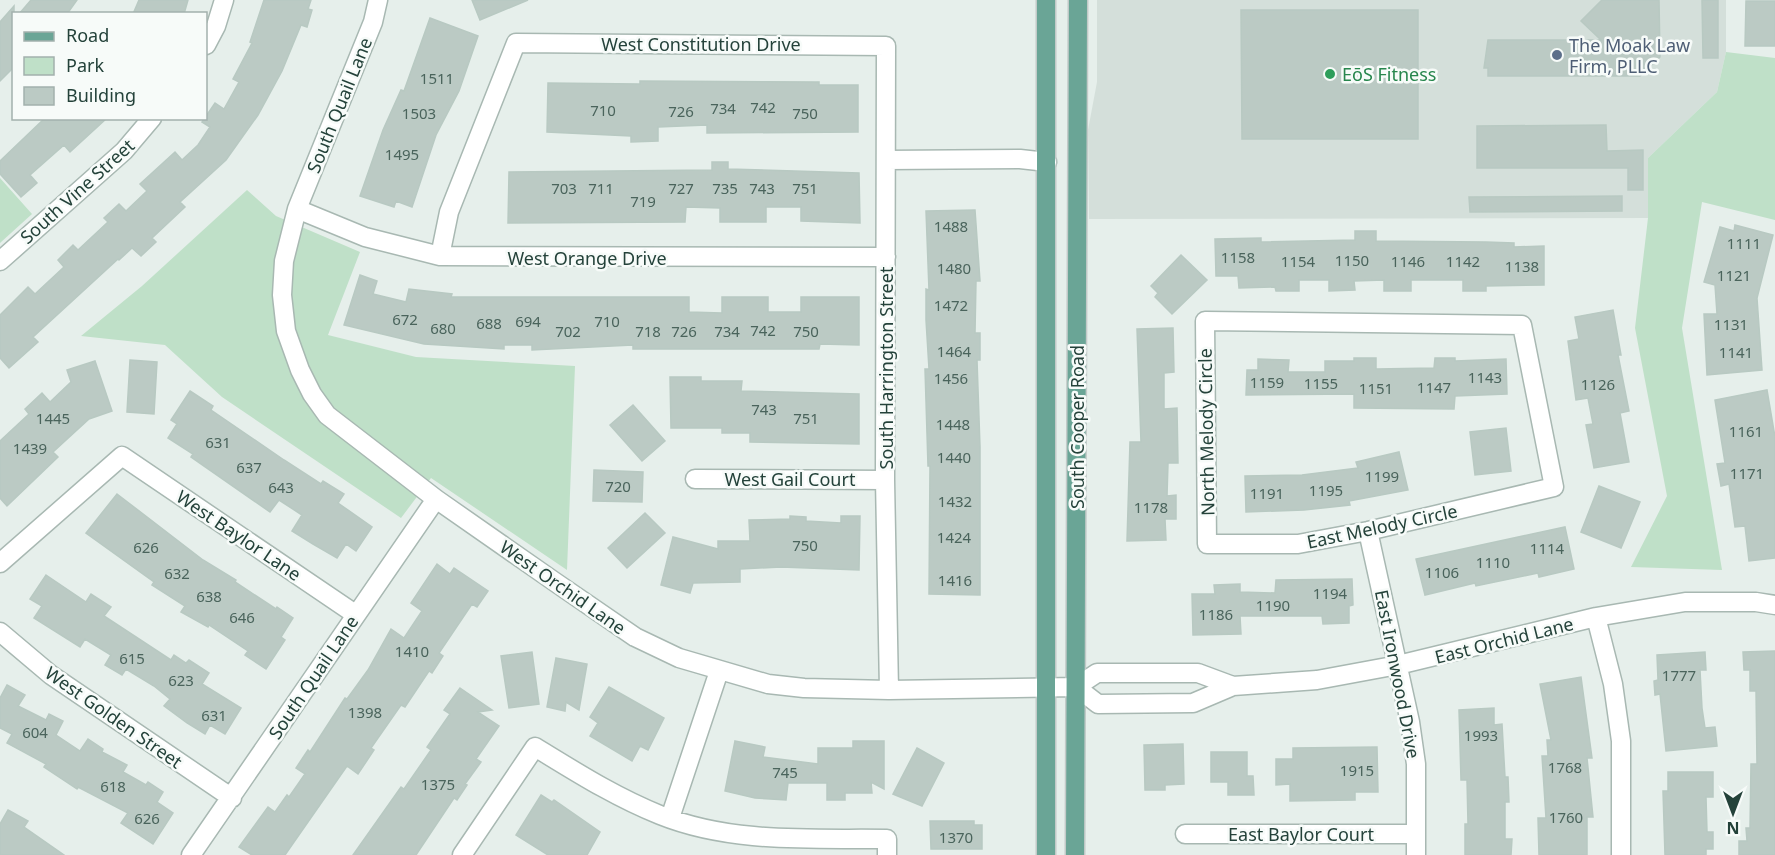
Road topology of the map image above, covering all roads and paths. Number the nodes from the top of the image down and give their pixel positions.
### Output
1 (224, 0) edge
2 (378, 0) edge
3 (1046, 0) edge
4 (1078, 0) edge
5 (207, 43) edge
6 (886, 46) joint
7 (150, 120) edge
8 (886, 160) junction
9 (1047, 162) junction
10 (1079, 162) junction
11 (297, 209) junction
12 (440, 256) junction
13 (886, 257) junction
14 (0, 261) edge
15 (695, 479) dead end
16 (885, 480) junction
17 (1554, 487) joint
18 (436, 499) junction
19 (1368, 531) junction
20 (1207, 543) joint
21 (0, 563) edge
22 (1775, 605) edge
23 (355, 614) junction
24 (1596, 617) junction
25 (0, 632) edge
26 (1398, 665) junction
27 (719, 671) junction
28 (1076, 687) junction
29 (1233, 687) junction
30 (1048, 688) junction
31 (889, 690) junction
32 (232, 798) junction
33 (670, 818) junction
34 (1185, 834) dead end
35 (1416, 834) junction
36 (887, 847) edge
37 (191, 855) edge
38 (462, 855) edge
39 (1046, 855) edge
40 (1075, 855) edge
41 (1416, 855) edge
42 (1621, 855) edge

1 - 5 street
2 - 11 street, South Quail Lane
3 - 9 main road, South Cooper Road
4 - 10 main road, South Cooper Road
6 - 8 street, South Harrington Street
6 - 12 street, West Constitution Drive
7 - 14 street, South Vine Street
8 - 9 street
8 - 13 street, South Harrington Street
9 - 10 main road
9 - 30 main road, South Cooper Road
10 - 28 main road, South Cooper Road
11 - 12 street, West Orange Drive
11 - 18 street, West Orchid Lane
12 - 13 street, West Orange Drive
13 - 16 street, South Harrington Street
15 - 16 street, West Gail Court
16 - 31 street, South Harrington Street
17 - 19 street, East Melody Circle
17 - 20 street, North Melody Circle
18 - 23 street, South Quail Lane
18 - 27 street, West Orchid Lane
19 - 20 street, East Melody Circle
19 - 26 street, East Ironwood Drive
21 - 23 street, West Baylor Lane
22 - 24 street, East Orchid Lane
23 - 32 street, South Quail Lane
24 - 26 street, East Orchid Lane
24 - 42 street
25 - 32 street, West Golden Street
26 - 29 street, East Orchid Lane
26 - 35 street, East Ironwood Drive
27 - 31 street, West Orchid Lane
27 - 33 street
28 - 29 street, East Orchid Lane
28 - 29 street, East Orchid Lane
28 - 30 street, East Orchid Lane
28 - 40 main road, South Cooper Road
30 - 31 street, West Orchid Lane
30 - 39 main road, South Cooper Road
32 - 37 street, South Quail Lane
33 - 36 street
33 - 38 street
34 - 35 street, East Baylor Court
35 - 41 street, East Ironwood Drive

